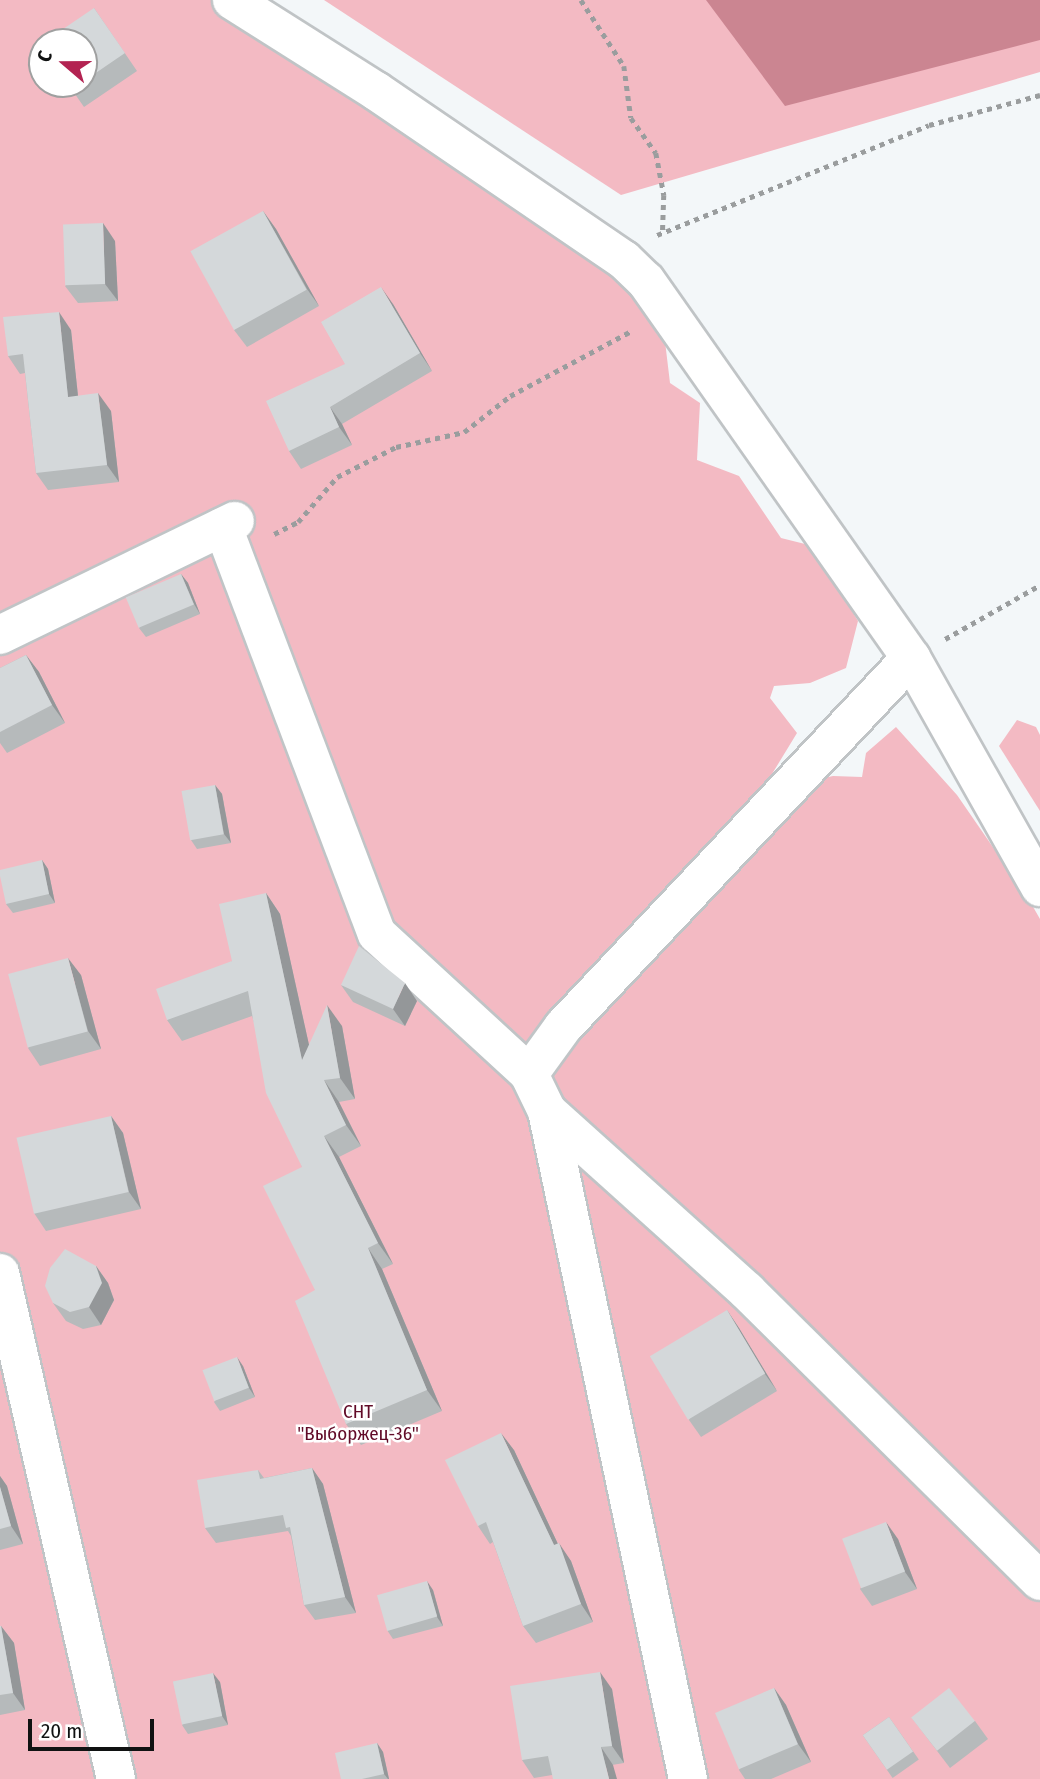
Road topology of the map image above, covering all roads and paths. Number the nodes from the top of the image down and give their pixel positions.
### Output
1 (232, 0) edge
2 (581, 0) edge
3 (1040, 95) edge
4 (663, 232) junction
5 (624, 260) junction
6 (669, 308) junction
7 (230, 534) junction
8 (1040, 585) edge
9 (0, 635) edge
10 (911, 658) junction
11 (1040, 887) edge
12 (529, 1074) junction
13 (547, 1111) junction
14 (0, 1273) edge
15 (1040, 1581) edge
16 (116, 1779) edge
17 (688, 1779) edge

1 - 5 street
2 - 4 path
3 - 4 path
4 - 5 path
5 - 6 street
6 - 7 path
6 - 10 street
7 - 9 street
7 - 12 street
8 - 10 path
10 - 11 street
10 - 12 street
12 - 13 street
13 - 15 street
13 - 17 street
14 - 16 street

